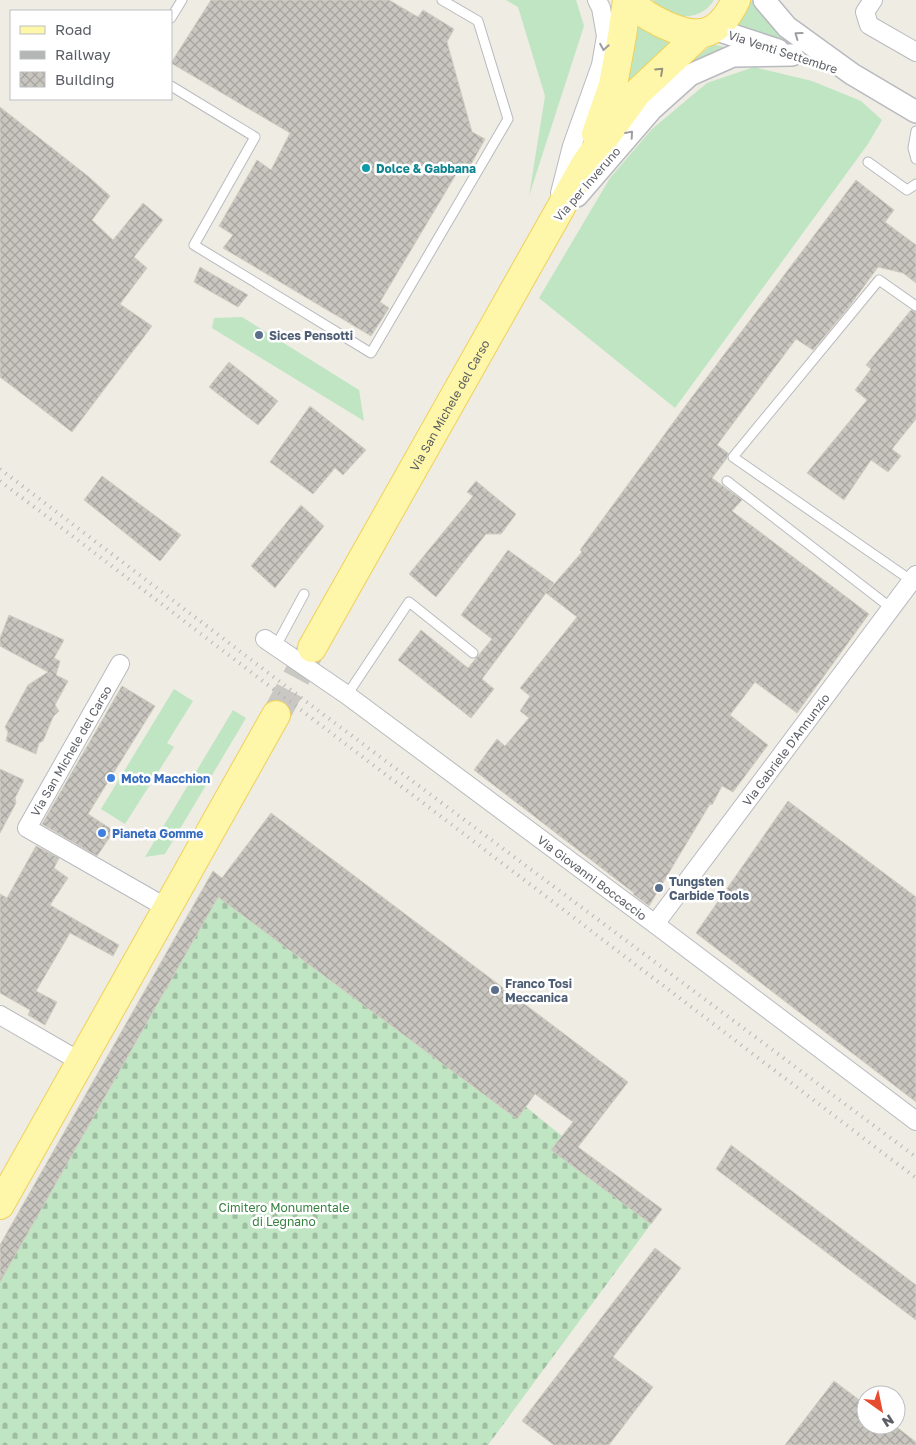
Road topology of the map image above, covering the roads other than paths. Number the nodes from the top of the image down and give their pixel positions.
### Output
1 (182, 0) edge
2 (442, 0) edge
3 (597, 0) edge
4 (626, 0) edge
5 (632, 0) edge
6 (736, 0) edge
7 (764, 0) edge
8 (873, 0) edge
9 (172, 16) edge
10 (707, 31) junction
11 (916, 52) edge
12 (792, 55) junction
13 (852, 74) junction
14 (172, 87) edge
15 (916, 112) edge
16 (916, 131) edge
17 (916, 159) edge
18 (868, 162) dead end
19 (586, 163) junction
20 (916, 184) edge
21 (552, 224) junction
22 (916, 306) edge
23 (727, 481) dead end
24 (914, 578) edge
25 (304, 594) dead end
26 (892, 608) junction
27 (271, 643) joint
28 (312, 648) tunnel mouth
29 (473, 653) dead end
30 (120, 664) dead end
31 (347, 695) junction
32 (276, 715) tunnel mouth
33 (167, 908) junction
34 (655, 924) junction
35 (0, 1015) edge
36 (81, 1062) junction
37 (916, 1121) edge
38 (0, 1205) edge

1 - 9 lane
2 - 14 lane
3 -> 21 street, Via per Inveruno
4 - 19 main road, Via per Inveruno
5 - 10 main road
6 - 10 main road, Via per Inveruno
13 -> 7 street, Via Venti Settembre
8 - 11 street
10 - 12 street, Via Venti Settembre
19 -> 10 main road, Via per Inveruno
12 - 13 street, Via Venti Settembre
21 -> 12 street, Via per Inveruno
13 - 15 street, Via Venti Settembre
16 - 17 lane
18 - 20 lane
19 - 21 main road, Via San Michele del Carso
21 - 28 main road, Via San Michele del Carso
22 - 24 lane
23 - 26 lane
24 - 26 street, Via Gabriele D'Annunzio
25 - 27 lane
26 - 34 street, Via Gabriele D'Annunzio
27 - 31 street, Via Giovanni Boccaccio
29 - 31 lane
30 - 33 street, Via San Michele del Carso
31 - 34 street, Via Giovanni Boccaccio
32 - 33 main road
33 - 36 main road
34 - 37 street, Via Giovanni Boccaccio
35 - 36 street
36 - 38 main road

